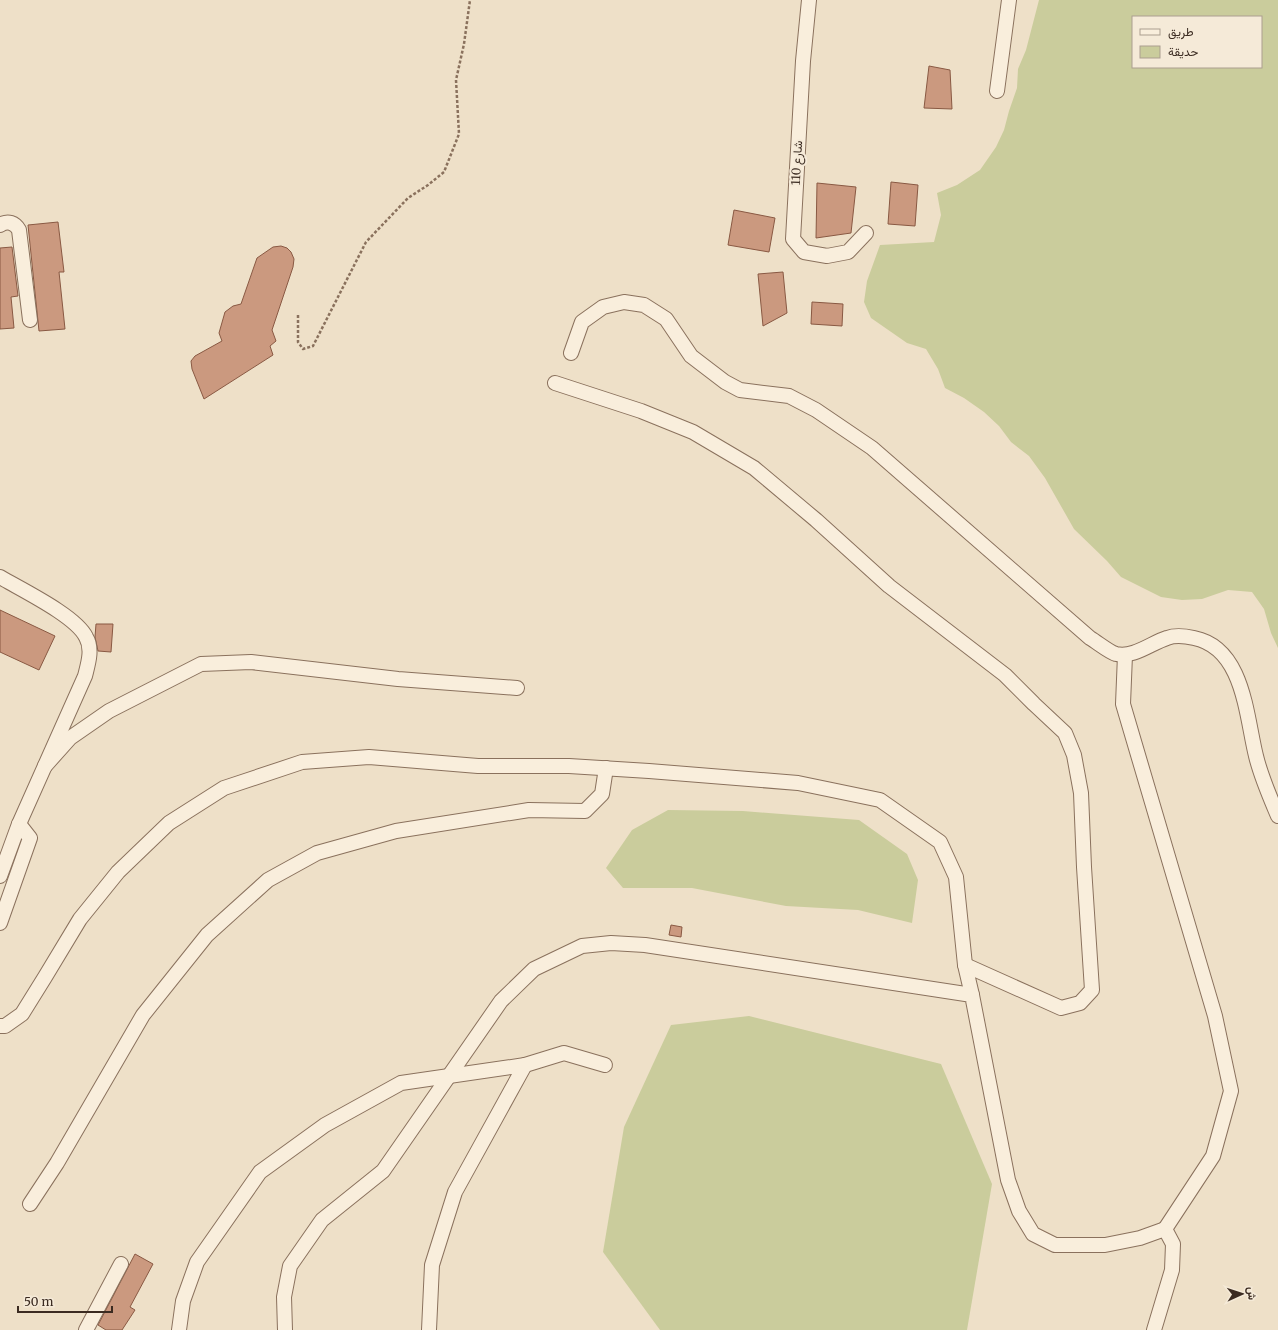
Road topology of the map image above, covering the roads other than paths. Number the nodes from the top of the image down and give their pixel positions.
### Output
1 (809, 0) edge
2 (1009, 0) edge
3 (997, 91) dead end
4 (0, 225) edge
5 (866, 233) dead end
6 (30, 320) dead end
7 (570, 353) dead end
8 (554, 383) dead end
9 (0, 577) edge
10 (1125, 655) junction
11 (517, 688) dead end
12 (45, 766) junction
13 (606, 768) junction
14 (1278, 816) edge
15 (20, 824) junction
16 (0, 876) edge
17 (0, 923) edge
18 (965, 966) junction
19 (972, 995) junction
20 (0, 1026) edge
21 (525, 1065) junction
22 (605, 1065) dead end
23 (451, 1075) junction
24 (30, 1204) dead end
25 (1165, 1229) junction
26 (120, 1264) dead end
27 (86, 1330) edge
28 (179, 1330) edge
29 (286, 1330) edge
30 (429, 1330) edge
31 (1154, 1330) edge

1 - 5 street, شارع 110
2 - 3 street
4 - 6 street
7 - 10 street
8 - 18 street
9 - 12 street
10 - 14 street
10 - 25 street
11 - 12 street
12 - 15 street
13 - 18 street
13 - 20 street
13 - 24 street
15 - 16 street
15 - 17 street
18 - 19 street
19 - 23 street
19 - 25 street
21 - 22 street
21 - 23 street
21 - 30 street
23 - 28 street
23 - 29 street
25 - 31 street
26 - 27 street

